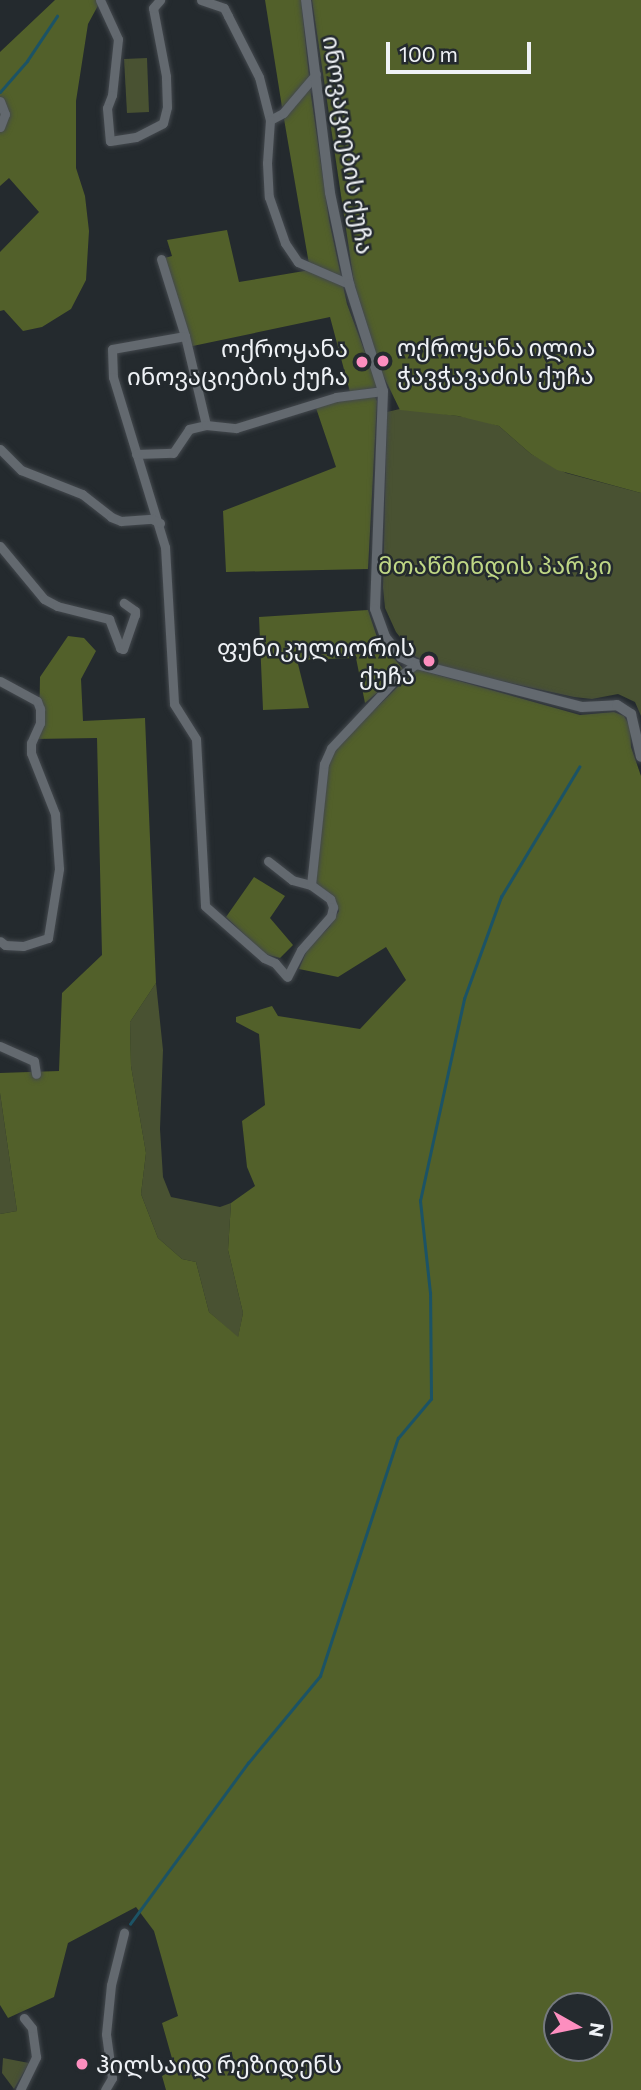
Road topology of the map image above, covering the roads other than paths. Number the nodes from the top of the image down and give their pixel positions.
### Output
1 (100, 0) edge
2 (159, 0) edge
3 (201, 0) edge
4 (306, 0) edge
5 (316, 74) junction
6 (0, 101) edge
7 (270, 120) junction
8 (0, 127) edge
9 (161, 258) dead end
10 (349, 284) junction
11 (185, 336) junction
12 (383, 391) junction
13 (206, 425) junction
14 (0, 449) edge
15 (136, 454) junction
16 (160, 523) junction
17 (0, 546) edge
18 (124, 603) dead end
19 (416, 664) junction
20 (0, 681) edge
21 (641, 757) edge
22 (268, 861) dead end
23 (311, 885) junction
24 (0, 941) edge
25 (0, 1046) edge
26 (36, 1074) dead end
27 (124, 1933) dead end
28 (24, 2018) dead end
29 (20, 2090) edge
30 (105, 2090) edge

1 - 2 street
3 - 7 street
4 - 5 street, ინოვაციების ქუჩა
5 - 7 street
5 - 10 street, ინოვაციების ქუჩა
6 - 8 street
7 - 10 street
9 - 11 street
10 - 12 street, ინოვაციების ქუჩა
11 - 13 street
11 - 15 street
12 - 13 street
12 - 19 street, ინოვაციების ქუჩა
13 - 15 street
14 - 16 street
15 - 16 street
16 - 23 street
17 - 18 street
19 - 21 street
19 - 23 street
20 - 24 street
22 - 23 street
25 - 26 street
27 - 30 street
28 - 29 street

